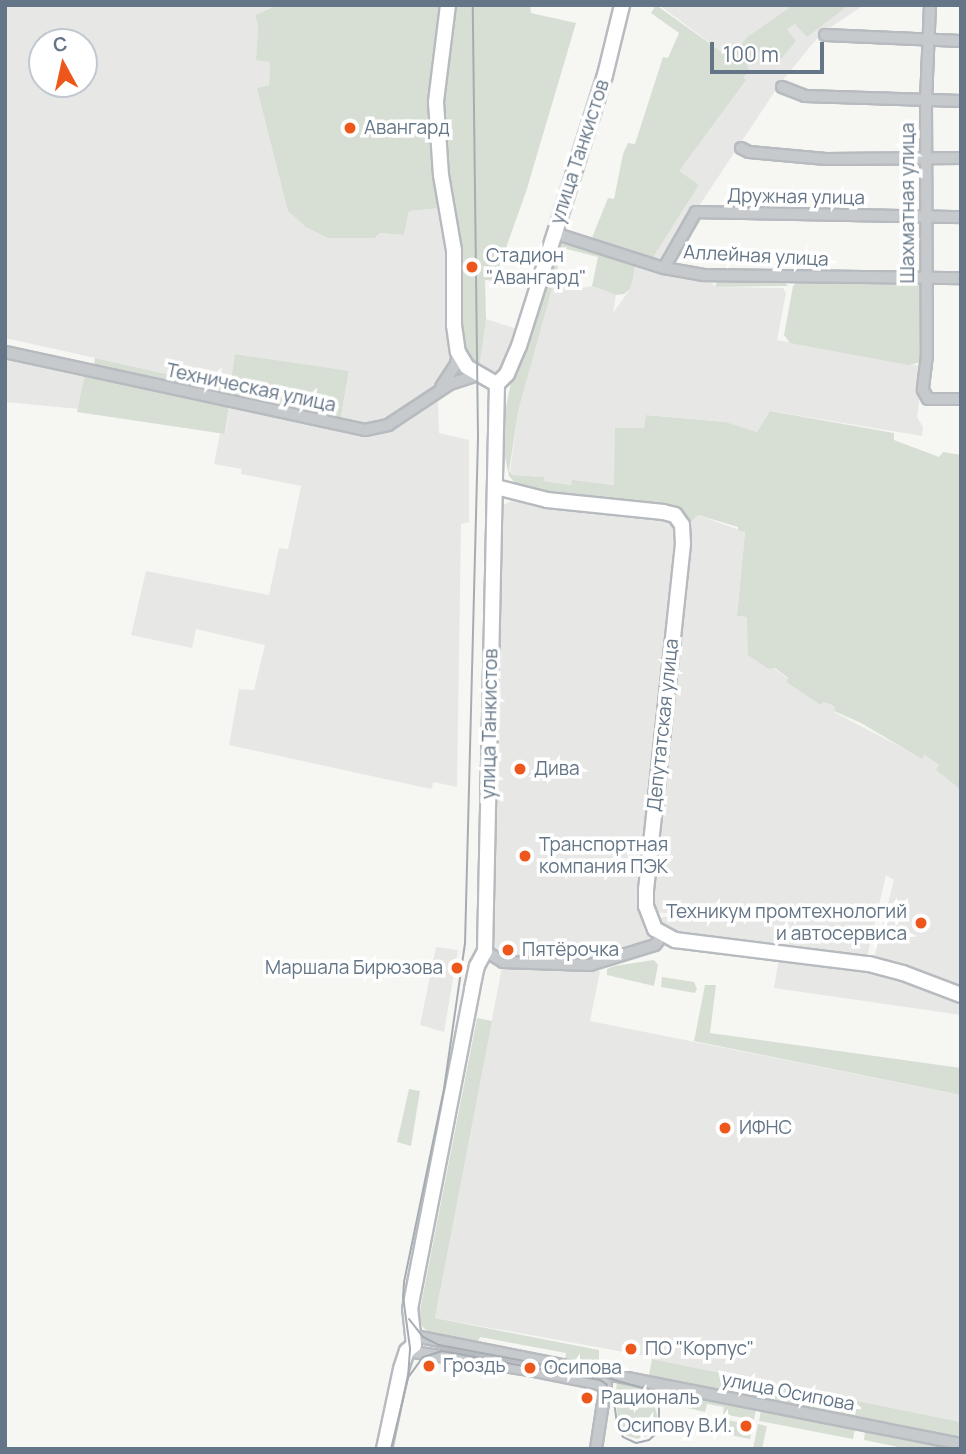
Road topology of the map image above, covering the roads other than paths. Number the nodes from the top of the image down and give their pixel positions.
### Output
1 (448, 5) edge
2 (622, 5) edge
3 (930, 5) edge
4 (825, 35) dead end
5 (929, 41) junction
6 (961, 41) edge
7 (782, 87) dead end
8 (926, 101) junction
9 (961, 101) edge
10 (741, 148) dead end
11 (926, 158) junction
12 (961, 158) edge
13 (926, 216) junction
14 (961, 217) edge
15 (554, 233) junction
16 (664, 268) junction
17 (925, 277) junction
18 (961, 278) edge
19 (5, 352) edge
20 (458, 352) junction
21 (478, 375) junction
22 (497, 384) junction
23 (437, 392) junction
24 (961, 400) edge
25 (496, 487) junction
26 (662, 936) junction
27 (485, 951) junction
28 (961, 995) edge
29 (414, 1346) junction
30 (608, 1374) junction
31 (605, 1388) junction
32 (961, 1444) edge
33 (384, 1449) edge
34 (596, 1449) edge

1 - 20 main road
2 - 15 main road, улица Танкистов
3 - 5 street, Шахматная улица
4 - 5 street
5 - 6 street
5 - 8 street, Шахматная улица
7 - 8 street
8 - 9 street
8 - 11 street, Шахматная улица
10 - 11 street
11 - 12 street
11 - 13 street, Шахматная улица
13 - 14 street, Дружная улица
13 - 16 street, Дружная улица
13 - 17 street, Шахматная улица
15 - 16 street, Аллейная улица
15 - 22 main road, улица Танкистов
16 - 17 street, Аллейная улица
17 - 18 street, Аллейная улица
17 - 24 street, Шахматная улица
19 - 23 street, Техническая улица
20 - 21 main road
20 - 23 street
21 - 22 main road
21 - 23 street, Техническая улица
22 - 25 main road, улица Танкистов
25 - 26 main road, Депутатская улица
25 - 27 main road, улица Танкистов
26 - 27 street
26 - 28 main road
27 - 29 main road, улица Танкистов
29 - 30 street, улица Осипова
29 - 31 street
29 - 33 main road, улица Танкистов
30 - 31 street
30 - 32 street, улица Осипова
31 - 34 street

